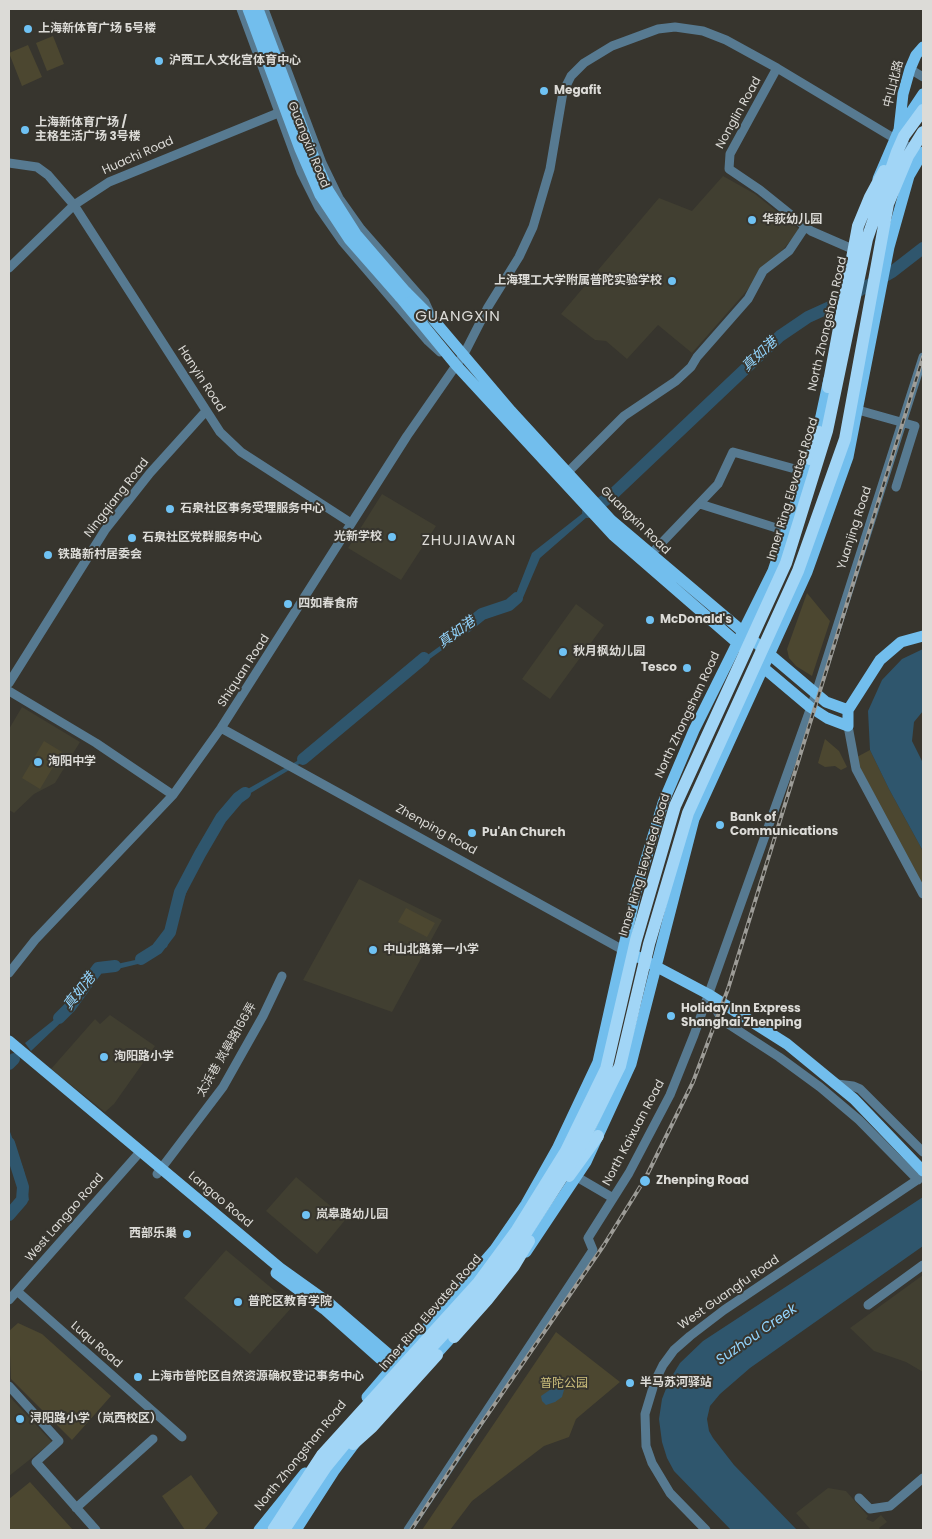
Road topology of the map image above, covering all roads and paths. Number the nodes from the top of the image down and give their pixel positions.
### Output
1 (241, 9) edge
2 (248, 9) edge
3 (258, 9) edge
4 (264, 9) edge
5 (923, 47) edge
6 (777, 68) junction
7 (910, 69) junction
8 (923, 76) edge
9 (923, 94) edge
10 (300, 105) junction
11 (923, 110) edge
12 (280, 113) junction
13 (923, 132) edge
14 (899, 135) junction
15 (922, 153) edge
16 (9, 162) edge
17 (74, 204) junction
18 (805, 227) junction
19 (858, 257) junction
20 (9, 268) edge
21 (403, 294) junction
22 (432, 318) junction
23 (464, 354) junction
24 (923, 357) edge
25 (456, 365) junction
26 (858, 410) junction
27 (206, 411) junction
28 (902, 421) junction
29 (810, 459) junction
30 (806, 472) junction
31 (567, 473) junction
32 (571, 485) junction
33 (896, 487) dead end
34 (700, 504) junction
35 (596, 511) junction
36 (352, 523) junction
37 (786, 531) junction
38 (650, 555) junction
39 (923, 636) edge
40 (740, 637) junction
41 (770, 655) junction
42 (763, 668) junction
43 (9, 683) edge
44 (9, 692) edge
45 (816, 693) junction
46 (810, 707) junction
47 (848, 710) junction
48 (848, 726) junction
49 (221, 728) junction
50 (173, 795) junction
51 (923, 894) edge
52 (623, 950) junction
53 (656, 966) junction
54 (9, 973) edge
55 (282, 976) dead end
56 (708, 994) junction
57 (9, 1041) edge
58 (9, 1049) edge
59 (838, 1084) junction
60 (62, 1090) junction
61 (598, 1136) joint
62 (923, 1152) edge
63 (138, 1154) junction
64 (159, 1172) junction
65 (921, 1176) edge
66 (573, 1177) junction
67 (613, 1198) junction
68 (923, 1265) edge
69 (17, 1291) junction
70 (9, 1300) edge
71 (868, 1305) dead end
72 (394, 1365) junction
73 (412, 1381) junction
74 (9, 1386) edge
75 (182, 1437) dead end
76 (154, 1439) dead end
77 (326, 1467) junction
78 (923, 1478) edge
79 (859, 1498) dead end
80 (76, 1508) junction
81 (96, 1530) edge
82 (259, 1530) edge
83 (273, 1530) edge
84 (284, 1530) edge
85 (296, 1530) edge
86 (408, 1530) edge
87 (706, 1530) edge

1 - 12 street, Guangxin Road
2 - 21 main road, Guangxin Road, bridge
3 - 21 main road, Guangxin Road, bridge
4 - 10 street, Guangxin Road
5 - 7 main road, 中山北路
6 - 14 street
6 - 18 street, Nonglin Road
6 - 23 street, Nonglin Road
7 - 8 street
7 - 14 main road, 中山北路
9 - 14 main road, North Zhongshan Road
10 - 12 street, Huachi Road
10 - 22 street, Guangxin Road
11 - 14 highway, Inner Ring Elevated Road, bridge
12 - 17 street, Huachi Road
12 - 25 street, Guangxin Road
13 - 77 highway, Inner Ring Elevated Road, bridge
14 - 15 street
14 - 19 main road, North Zhongshan Road
14 - 29 highway, bridge
14 - 83 highway, Inner Ring Elevated Road, bridge
15 - 26 main road
16 - 17 street, Hanyin Road
17 - 20 street, Huachi Road
17 - 27 street, Hanyin Road
18 - 19 street, Nonglin Road
18 - 31 street
19 - 29 main road, North Zhongshan Road, bridge
21 - 22 main road, Guangxin Road
21 - 25 main road, Guangxin Road
22 - 23 main road, Guangxin Road
23 - 25 street, Shiquan Road
23 - 31 main road, Guangxin Road
24 - 28 street, Yuanjing Road
25 - 32 main road, Guangxin Road
25 - 36 street, Shiquan Road
26 - 28 street
26 - 41 main road
27 - 36 street, Hanyin Road
27 - 43 street, Ningqiang Road
28 - 33 street
28 - 45 street, Yuanjing Road
29 - 30 main road, North Zhongshan Road
30 - 34 street
30 - 37 main road, North Zhongshan Road
31 - 32 main road, Guangxin Road
32 - 35 main road, Guangxin Road
34 - 37 street
34 - 38 street
35 - 38 main road, Guangxin Road
35 - 40 main road, Guangxin Road
36 - 49 street, Shiquan Road
37 - 40 main road, North Zhongshan Road
38 - 40 main road, Guangxin Road
39 - 47 main road
40 - 41 main road, Guangxin Road
40 - 42 main road, Guangxin Road
40 - 52 main road, North Zhongshan Road
41 - 42 main road
41 - 45 main road, Guangxin Road
42 - 46 main road, Guangxin Road
42 - 53 main road
44 - 50 street
45 - 46 street, Yuanjing Road
45 - 47 main road, Guangxin Road
46 - 48 main road, Guangxin Road
46 - 56 street, North Kaixuan Road
47 - 48 main road
48 - 51 street
49 - 50 street, Shiquan Road
49 - 52 street, Zhenping Road
50 - 54 street, Shiquan Road
52 - 53 main road, Zhenping Road
52 - 72 main road, North Zhongshan Road
53 - 56 main road, Zhenping Road
53 - 61 main road
55 - 64 street, 太浜巷 岚皋路166弄
56 - 59 main road, Zhenping Road
56 - 65 street
56 - 67 street, North Kaixuan Road
57 - 60 main road, Langao Road
58 - 60 main road, Langao Road
59 - 62 street
59 - 65 main road, Zhenping Road
60 - 63 main road, Langao Road
61 - 66 highway
63 - 64 main road, Langao Road
63 - 69 street, West Langao Road
64 - 72 main road, Langao Road
65 - 87 street, West Guangfu Road
66 - 67 street
66 - 73 main road
66 - 77 highway, bridge
67 - 86 street, North Kaixuan Road
68 - 71 street
69 - 70 street, West Langao Road
69 - 75 street, Luqu Road
72 - 73 main road, Langao Road
72 - 82 main road, North Zhongshan Road
73 - 85 main road
74 - 80 street
76 - 80 street
77 - 84 highway, Inner Ring Elevated Road, bridge
78 - 79 street
80 - 81 street

